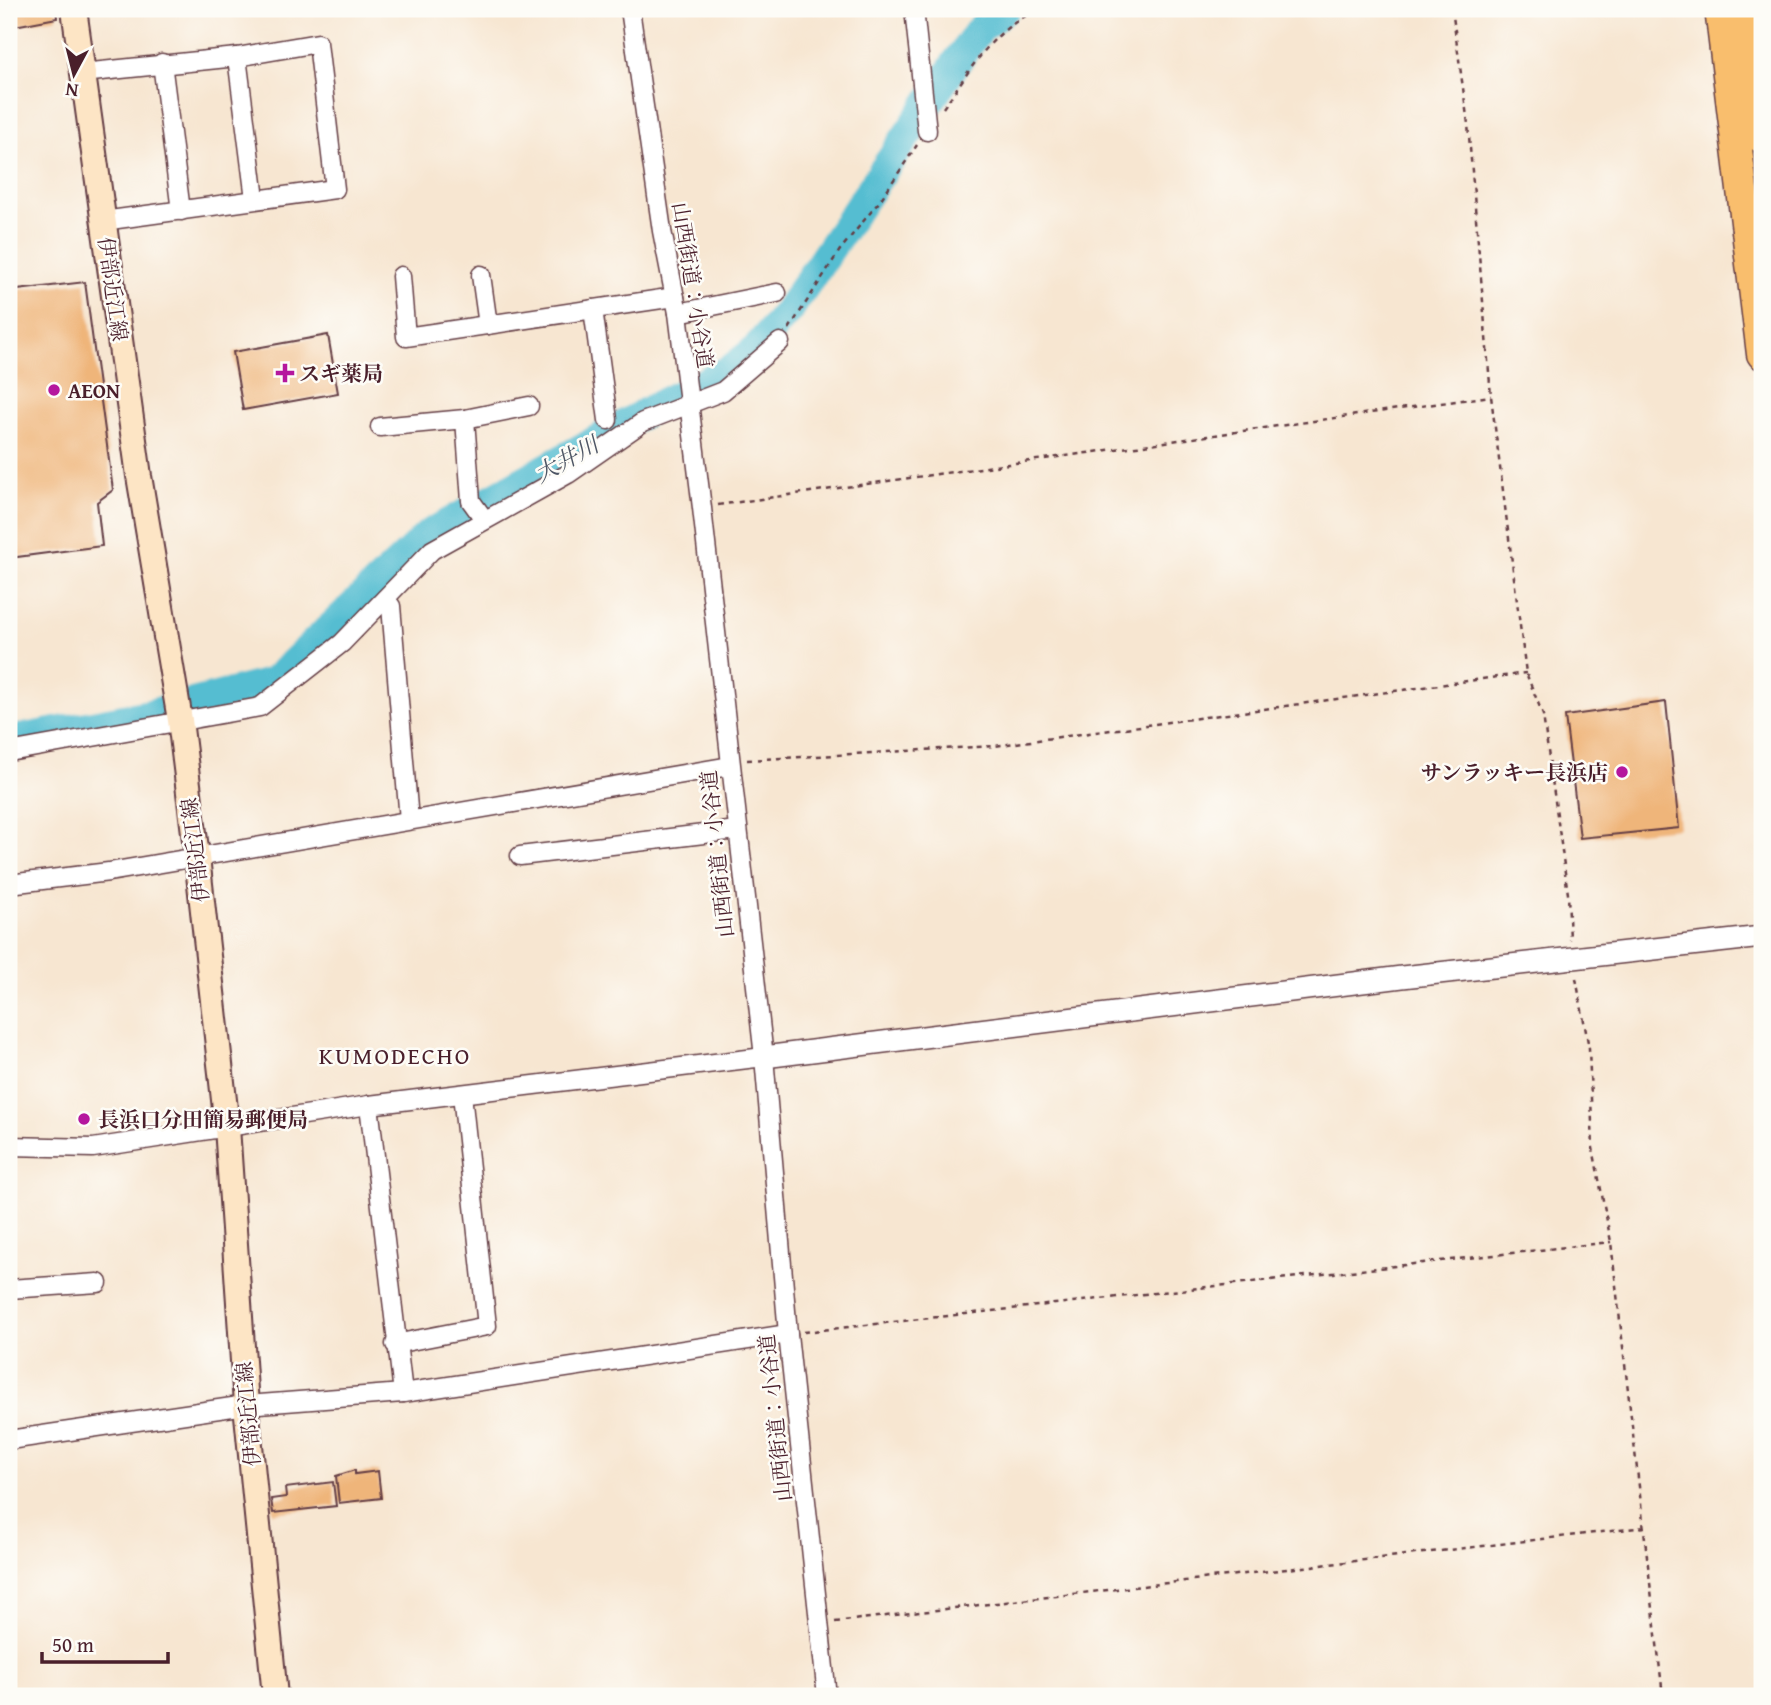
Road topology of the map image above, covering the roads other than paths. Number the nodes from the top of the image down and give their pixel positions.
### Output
1 (74, 9) edge
2 (630, 9) edge
3 (914, 9) edge
4 (1720, 9) edge
5 (1747, 9) edge
6 (237, 57) junction
7 (162, 63) junction
8 (82, 73) junction
9 (927, 131) road end
10 (1762, 138) edge
11 (256, 199) junction
12 (181, 211) junction
13 (103, 221) junction
14 (481, 275) dead end
15 (401, 276) dead end
16 (777, 293) dead end
17 (676, 305) junction
18 (593, 309) junction
19 (488, 324) junction
20 (780, 342) road end
21 (1762, 354) edge
22 (687, 405) junction
23 (528, 406) dead end
24 (465, 419) junction
25 (608, 420) dead end
26 (380, 426) dead end
27 (484, 519) junction
28 (384, 599) junction
29 (180, 720) junction
30 (9, 752) edge
31 (730, 764) junction
32 (409, 820) junction
33 (737, 830) junction
34 (520, 856) dead end
35 (197, 857) junction
36 (9, 884) edge
37 (1762, 937) edge
38 (764, 1057) junction
39 (462, 1094) junction
40 (369, 1105) junction
41 (227, 1127) junction
42 (9, 1146) edge
43 (99, 1283) dead end
44 (9, 1289) edge
45 (788, 1334) junction
46 (396, 1344) junction
47 (402, 1393) junction
48 (246, 1405) junction
49 (9, 1440) edge
50 (275, 1696) edge
51 (827, 1696) edge

1 - 8 main road, 伊部近江線
2 - 17 street, 山西街道：小谷道
3 - 9 street
4 - 21 highway
5 - 10 highway
6 - 7 street
6 - 11 street
6 - 11 street
7 - 8 street
7 - 12 street
8 - 13 main road, 伊部近江線
11 - 12 street
12 - 13 street
13 - 29 main road, 伊部近江線
14 - 19 street
15 - 19 street
16 - 17 street
17 - 18 street
17 - 22 street, 山西街道：小谷道
18 - 19 street
18 - 25 street
20 - 22 street
22 - 27 street
22 - 31 street, 山西街道：小谷道
23 - 24 street
24 - 26 street
24 - 27 street
27 - 28 street
28 - 29 street
28 - 32 street
29 - 30 street
29 - 35 main road, 伊部近江線
31 - 32 street
31 - 33 street, 山西街道：小谷道
32 - 35 street
33 - 34 street
33 - 38 street, 山西街道：小谷道
35 - 36 street
35 - 41 main road, 伊部近江線
37 - 38 street
38 - 39 street
38 - 45 street, 山西街道：小谷道
39 - 40 street
39 - 46 street
40 - 41 street
40 - 46 street
41 - 42 street
41 - 48 main road, 伊部近江線
43 - 44 street
45 - 47 street
45 - 51 street, 山西街道：小谷道
46 - 47 street
47 - 48 street
48 - 49 street
48 - 50 main road, 伊部近江線

